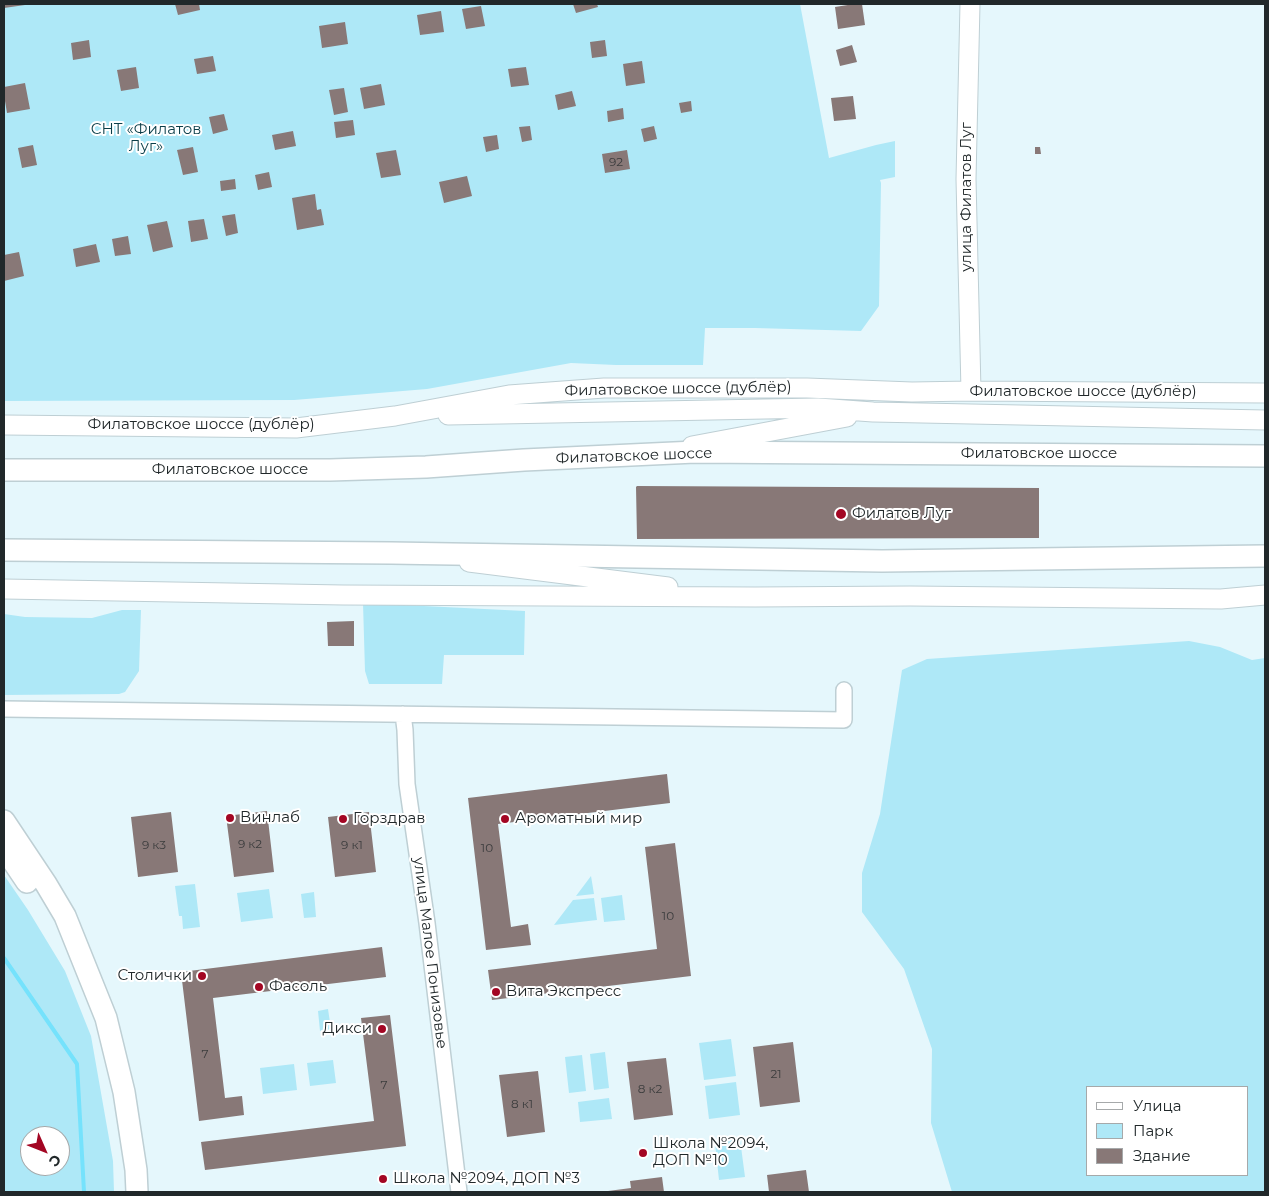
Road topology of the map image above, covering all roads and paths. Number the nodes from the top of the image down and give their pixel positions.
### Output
1 (970, 4) edge
2 (970, 391) junction
3 (1265, 393) edge
4 (873, 412) junction
5 (395, 416) junction
6 (1265, 420) edge
7 (4, 425) edge
8 (649, 454) junction
9 (1265, 456) edge
10 (4, 470) edge
11 (4, 550) edge
12 (391, 553) junction
13 (1265, 556) edge
14 (4, 589) edge
15 (1265, 595) edge
16 (755, 598) junction
17 (1222, 599) junction
18 (1265, 603) edge
19 (844, 690) dead end
20 (4, 709) edge
21 (403, 714) junction
22 (4, 821) edge
23 (4, 848) edge
24 (87, 974) junction
25 (137, 1192) edge
26 (458, 1192) edge

1 - 2 street, улица Филатов Луг
2 - 3 street, Филатовское шоссе (дублёр)
2 - 5 street, Филатовское шоссе (дублёр)
4 - 5 street
4 - 6 street
4 - 8 street
5 - 7 street, Филатовское шоссе (дублёр)
8 - 9 main road, Филатовское шоссе
8 - 10 main road, Филатовское шоссе
11 - 12 main road
12 - 13 main road
12 - 16 street
14 - 16 street
15 - 17 street
16 - 17 street
17 - 18 street
19 - 21 street
20 - 21 street
21 - 26 street, улица Малое Понизовье
22 - 24 main road
23 - 24 main road
24 - 25 main road

